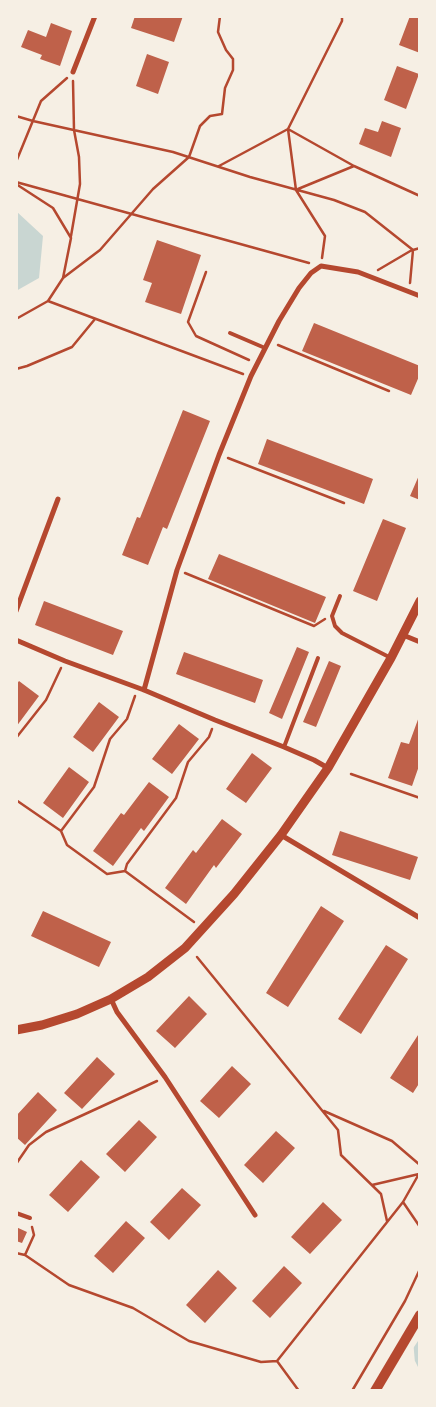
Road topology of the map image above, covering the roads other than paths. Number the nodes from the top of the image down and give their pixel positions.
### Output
1 (96, 16) edge
2 (73, 72) road end
3 (420, 296) edge
4 (230, 333) dead end
5 (265, 348) junction
6 (58, 499) dead end
7 (340, 596) dead end
8 (420, 601) edge
9 (16, 611) edge
10 (403, 636) junction
11 (16, 640) edge
12 (420, 642) edge
13 (318, 658) dead end
14 (391, 658) junction
15 (141, 689) junction
16 (284, 747) junction
17 (328, 768) junction
18 (281, 835) junction
19 (420, 918) edge
20 (111, 1000) junction
21 (16, 1030) edge
22 (16, 1213) edge
23 (255, 1215) dead end
24 (30, 1218) road end
25 (420, 1315) edge
26 (375, 1391) edge

1 - 2 street
3 - 5 street
4 - 5 lane
5 - 15 street
6 - 9 street
7 - 14 lane
8 - 10 street
10 - 12 street
10 - 14 street
11 - 15 street
13 - 16 lane
14 - 17 street
15 - 16 street
16 - 17 street
17 - 18 street
18 - 19 street
18 - 20 street
20 - 21 street
20 - 23 street
22 - 24 lane
25 - 26 main road

